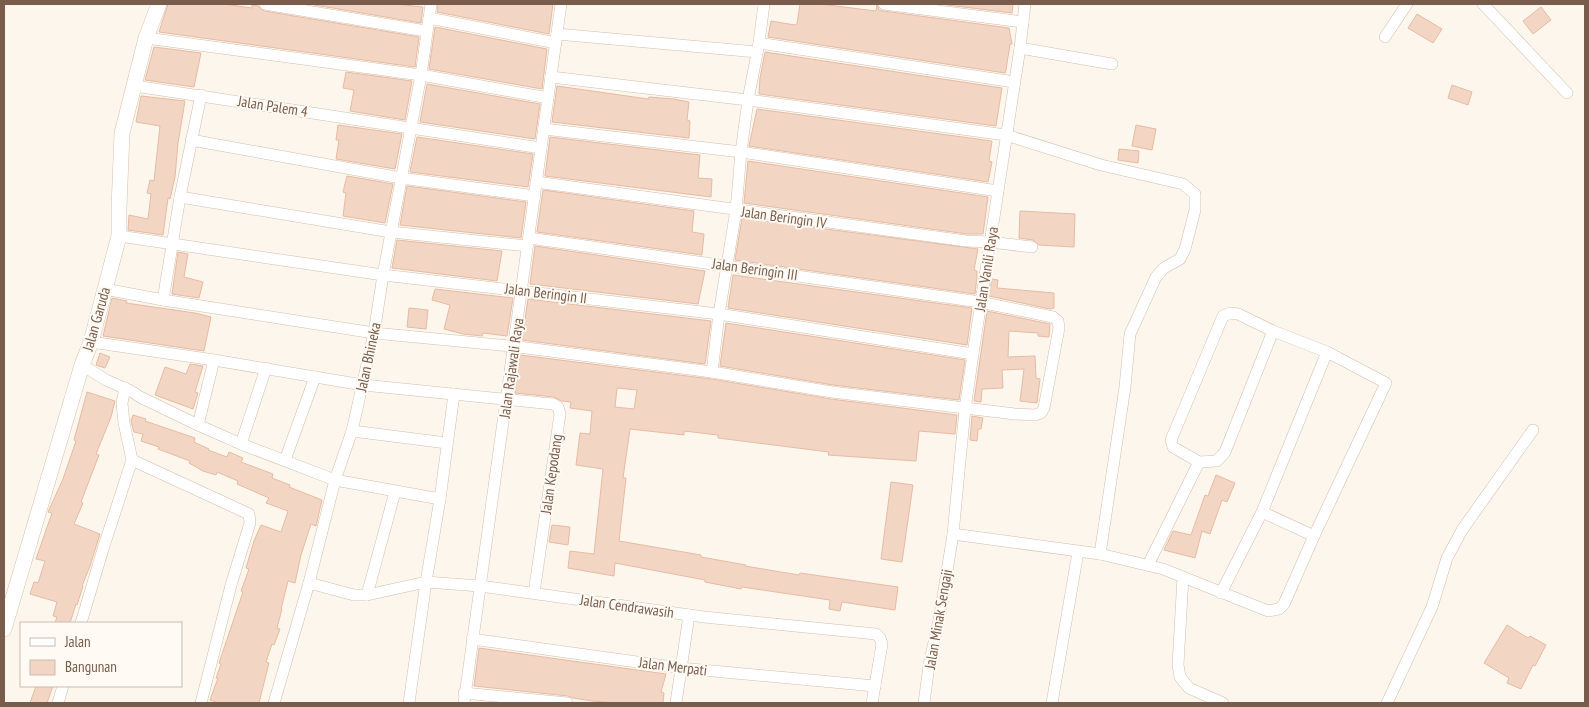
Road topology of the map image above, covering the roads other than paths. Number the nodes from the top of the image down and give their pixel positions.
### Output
1 (159, 4) edge
2 (265, 4) edge
3 (430, 4) edge
4 (562, 4) edge
5 (764, 4) edge
6 (884, 4) edge
7 (1025, 4) edge
8 (1407, 4) edge
9 (1483, 4) edge
10 (428, 18) junction
11 (1023, 22) junction
12 (426, 31) junction
13 (1385, 37) dead end
14 (146, 38) junction
15 (556, 39) junction
16 (758, 48) junction
17 (1020, 48) junction
18 (1112, 64) dead end
19 (421, 75) junction
20 (551, 77) junction
21 (1014, 82) junction
22 (135, 86) junction
23 (1567, 93) dead end
24 (200, 95) junction
25 (548, 98) junction
26 (748, 100) junction
27 (411, 127) junction
28 (544, 128) junction
29 (1006, 136) junction
30 (191, 140) junction
31 (541, 148) junction
32 (741, 152) junction
33 (401, 178) junction
34 (536, 182) junction
35 (998, 191) junction
36 (180, 196) junction
37 (535, 196) junction
38 (736, 210) junction
39 (391, 232) junction
40 (119, 236) junction
41 (528, 242) junction
42 (990, 242) junction
43 (174, 243) junction
44 (1032, 247) dead end
45 (728, 265) junction
46 (383, 275) junction
47 (105, 289) junction
48 (522, 290) junction
49 (163, 300) junction
50 (980, 302) junction
51 (719, 314) junction
52 (1273, 331) junction
53 (374, 333) junction
54 (91, 342) junction
55 (514, 346) junction
56 (1327, 352) junction
57 (973, 354) junction
58 (214, 360) junction
59 (82, 365) junction
60 (266, 368) junction
61 (712, 372) junction
62 (315, 377) junction
63 (363, 385) junction
64 (125, 388) junction
65 (454, 394) junction
66 (506, 399) junction
67 (965, 409) junction
68 (198, 424) junction
69 (1533, 430) dead end
70 (352, 431) junction
71 (447, 442) junction
72 (241, 444) junction
73 (132, 460) junction
74 (286, 460) junction
75 (1199, 462) junction
76 (335, 480) junction
77 (395, 492) junction
78 (440, 499) junction
79 (1262, 512) junction
80 (953, 534) junction
81 (1314, 536) junction
82 (1078, 552) junction
83 (1100, 554) junction
84 (1148, 566) junction
85 (1182, 577) junction
86 (426, 582) junction
87 (309, 583) junction
88 (480, 586) junction
89 (1221, 592) junction
90 (534, 594) junction
91 (367, 595) junction
92 (689, 615) junction
93 (81, 622) edge
94 (4, 630) edge
95 (472, 638) junction
96 (680, 668) junction
97 (875, 686) junction
98 (63, 687) edge
99 (464, 698) edge
100 (58, 703) edge
101 (201, 703) edge
102 (274, 703) edge
103 (409, 703) edge
104 (567, 703) edge
105 (676, 703) edge
106 (872, 703) edge
107 (924, 703) edge
108 (1052, 703) edge
109 (1223, 703) edge
110 (1387, 703) edge

1 - 14 street, Jalan Garuda
2 - 12 street
3 - 10 street, Jalan Bhineka
4 - 15 street, Jalan Rajawali Raya
5 - 16 street
6 - 11 street
7 - 11 street, Jalan Vanili Raya
8 - 13 street
9 - 23 street
10 - 12 street, Jalan Bhineka
10 - 15 street
11 - 17 street, Jalan Vanili Raya
12 - 19 street, Jalan Bhineka
14 - 19 street
14 - 22 street, Jalan Garuda
15 - 16 street
15 - 20 street, Jalan Rajawali Raya
16 - 21 street
16 - 26 street
17 - 18 street
17 - 21 street, Jalan Vanili Raya
19 - 25 street
19 - 27 street, Jalan Bhineka
20 - 25 street, Jalan Rajawali Raya
20 - 26 street
21 - 29 street, Jalan Vanili Raya
22 - 24 street, Jalan Palem 4
22 - 40 street, Jalan Garuda
24 - 27 street, Jalan Palem 4
24 - 30 street
25 - 28 street, Jalan Rajawali Raya
26 - 29 street
26 - 32 street
27 - 31 street, Jalan Palem 4
27 - 33 street, Jalan Bhineka
28 - 31 street, Jalan Rajawali Raya
28 - 32 street
29 - 35 street, Jalan Vanili Raya
29 - 83 street
30 - 33 street
30 - 36 street
31 - 34 street, Jalan Rajawali Raya
32 - 35 street
32 - 38 street
33 - 37 street
33 - 39 street, Jalan Bhineka
34 - 37 street, Jalan Rajawali Raya
34 - 38 street, Jalan Beringin IV
35 - 42 street, Jalan Vanili Raya
36 - 39 street, Jalan Beringin III
36 - 43 street
37 - 41 street, Jalan Rajawali Raya
38 - 42 street, Jalan Beringin IV
38 - 45 street
39 - 41 street, Jalan Beringin III
39 - 46 street, Jalan Bhineka
40 - 43 street, Jalan Beringin II
40 - 47 street, Jalan Garuda
41 - 45 street, Jalan Beringin III
41 - 48 street, Jalan Rajawali Raya
42 - 44 street, Jalan Beringin IV
42 - 50 street, Jalan Vanili Raya
43 - 46 street, Jalan Beringin II
43 - 49 street
45 - 50 street, Jalan Beringin III
45 - 51 street
46 - 48 street, Jalan Beringin II
46 - 53 street, Jalan Bhineka
47 - 49 street
47 - 54 street, Jalan Garuda
48 - 51 street, Jalan Beringin II
48 - 55 street, Jalan Rajawali Raya
49 - 53 street
50 - 57 street, Jalan Vanili Raya
50 - 67 street, Jalan Beringin III
51 - 57 street, Jalan Beringin II
51 - 61 street
52 - 56 street
52 - 75 street
52 - 75 street
53 - 55 street
53 - 63 street, Jalan Bhineka
54 - 58 street, Jalan Kepodang
54 - 59 street, Jalan Garuda
55 - 61 street
55 - 66 street, Jalan Rajawali Raya
56 - 79 street
56 - 81 street
57 - 67 street, Jalan Vanili Raya
58 - 60 street, Jalan Kepodang
58 - 68 street
59 - 64 street
59 - 94 street, Jalan Garuda
60 - 62 street, Jalan Kepodang
60 - 72 street
61 - 67 street
62 - 63 street, Jalan Kepodang
62 - 74 street
63 - 65 street, Jalan Kepodang
63 - 70 street, Jalan Bhineka
64 - 68 street
64 - 73 street
65 - 66 street, Jalan Kepodang
65 - 71 street
66 - 88 street, Jalan Rajawali Raya
66 - 90 street, Jalan Kepodang
67 - 80 street, Jalan Vanili Raya
68 - 72 street
69 - 110 street
70 - 71 street
70 - 76 street, Jalan Bhineka
71 - 78 street
72 - 74 street
73 - 93 street
73 - 101 street
74 - 76 street
75 - 84 street
76 - 77 street
76 - 87 street, Jalan Bhineka
77 - 78 street
77 - 91 street
78 - 86 street
79 - 81 street
79 - 89 street
80 - 82 street
80 - 107 street, Jalan Minak Sengaji
81 - 89 street
82 - 83 street
82 - 108 street
83 - 84 street
84 - 85 street
85 - 89 street
85 - 109 street
86 - 88 street, Jalan Cendrawasih
86 - 91 street, Jalan Cendrawasih
86 - 103 street
87 - 91 street, Jalan Cendrawasih
87 - 102 street, Jalan Bhineka
88 - 90 street, Jalan Cendrawasih
88 - 95 street, Jalan Rajawali Raya
90 - 92 street, Jalan Cendrawasih
92 - 96 street
92 - 97 street, Jalan Cendrawasih
95 - 96 street, Jalan Merpati
95 - 99 street, Jalan Rajawali Raya
96 - 97 street, Jalan Merpati
96 - 105 street
97 - 106 street, Jalan Cendrawasih
98 - 100 street
99 - 104 street

